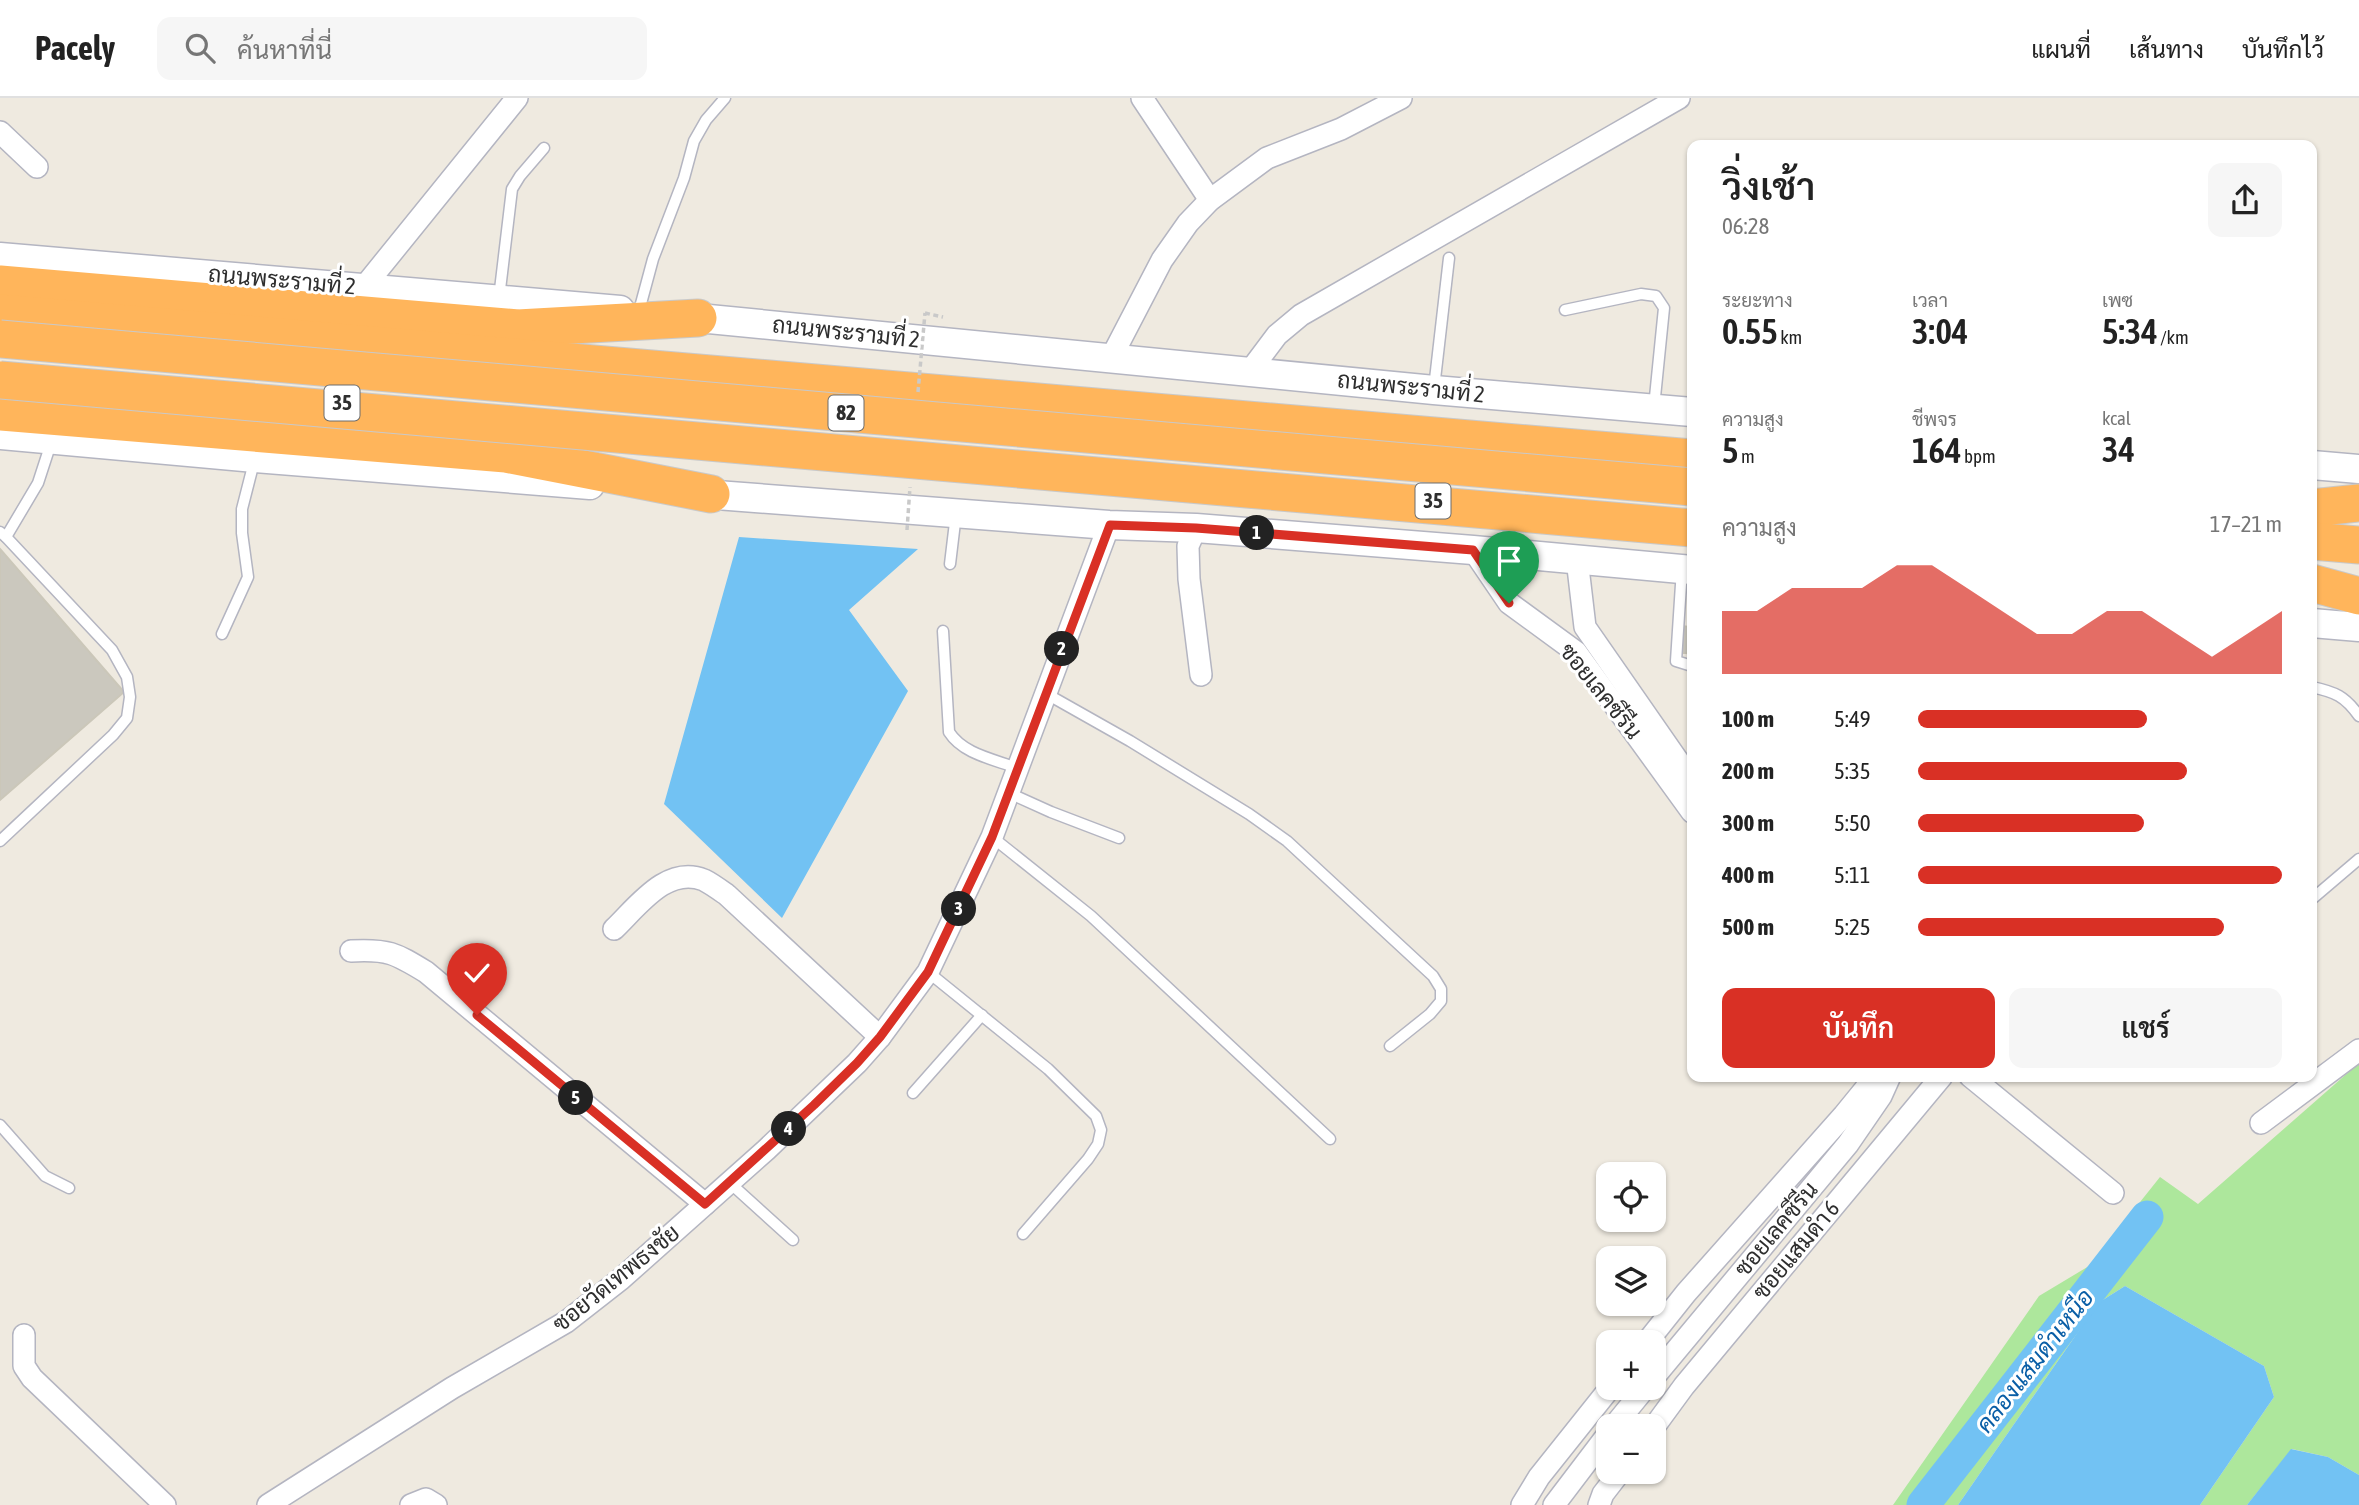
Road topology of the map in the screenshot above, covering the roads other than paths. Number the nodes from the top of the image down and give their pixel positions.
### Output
1 (517, 98) edge
2 (725, 98) edge
3 (1142, 98) edge
4 (1401, 98) edge
5 (1679, 98) edge
6 (0, 131) edge
7 (544, 148) dead end
8 (37, 167) dead end
9 (1210, 200) junction
10 (0, 257) edge
11 (1449, 258) dead end
12 (0, 284) edge
13 (364, 287) junction
14 (1564, 310) dead end
15 (639, 311) junction
16 (0, 313) edge
17 (508, 313) junction
18 (698, 318) junction
19 (0, 339) edge
20 (1111, 358) junction
21 (690, 371) junction
22 (1250, 371) junction
23 (0, 373) edge
24 (0, 380) edge
25 (1434, 390) junction
26 (1653, 409) junction
27 (0, 412) edge
28 (1687, 412) edge
29 (683, 433) junction
30 (0, 435) edge
31 (52, 439) junction
32 (506, 454) junction
33 (1687, 457) edge
34 (255, 458) junction
35 (2317, 465) edge
36 (2359, 469) edge
37 (1687, 487) edge
38 (710, 494) junction
39 (2359, 503) edge
40 (2317, 507) edge
41 (2317, 508) edge
42 (2359, 512) edge
43 (956, 514) junction
44 (1110, 525) junction
45 (1687, 526) edge
46 (1687, 526) edge
47 (1196, 528) junction
48 (3, 534) edge
49 (2317, 541) edge
50 (2359, 545) edge
51 (1473, 550) junction
52 (1577, 559) junction
53 (950, 564) dead end
54 (1687, 570) edge
55 (2317, 582) edge
56 (2317, 583) edge
57 (2359, 585) edge
58 (2359, 596) edge
59 (2317, 626) edge
60 (2359, 627) edge
61 (943, 631) dead end
62 (222, 634) dead end
63 (1687, 664) edge
64 (1201, 675) dead end
65 (2317, 688) edge
66 (1045, 692) junction
67 (2359, 716) edge
68 (1017, 768) junction
69 (1687, 774) edge
70 (1009, 793) junction
71 (1687, 805) edge
72 (992, 837) junction
73 (1119, 838) dead end
74 (0, 841) edge
75 (2359, 859) edge
76 (2317, 895) edge
77 (614, 929) dead end
78 (351, 951) dead end
79 (928, 972) junction
80 (982, 1016) junction
81 (880, 1037) junction
82 (1390, 1046) dead end
83 (2359, 1050) edge
84 (2317, 1081) edge
85 (1868, 1082) edge
86 (1887, 1082) edge
87 (1937, 1082) edge
88 (1977, 1082) edge
89 (2316, 1082) edge
90 (913, 1093) dead end
91 (1853, 1121) junction
92 (2261, 1123) dead end
93 (0, 1125) edge
94 (1329, 1139) dead end
95 (730, 1182) junction
96 (69, 1188) dead end
97 (2113, 1193) dead end
98 (705, 1204) junction
99 (1023, 1234) dead end
100 (793, 1240) dead end
101 (1657, 1330) edge
102 (24, 1335) dead end
103 (1666, 1362) edge
104 (1600, 1400) edge
105 (1635, 1400) edge
106 (1624, 1414) edge
107 (1664, 1414) edge
108 (1596, 1450) edge
109 (1610, 1484) edge
110 (285, 1500) edge
111 (165, 1505) edge
112 (411, 1505) edge
113 (436, 1505) edge
114 (1522, 1505) edge
115 (1554, 1505) edge
116 (1599, 1505) edge

1 - 13 street
2 - 15 lane
3 - 9 street
4 - 9 street
5 - 22 street
6 - 8 street
7 - 17 lane
9 - 20 street
10 - 13 main road, ถนนพระรามที่ 2
11 - 25 lane
12 - 17 highway
13 - 17 main road, ถนนพระรามที่ 2
14 - 26 lane
15 - 17 main road, ถนนพระรามที่ 2
15 - 18 main road, ถนนพระรามที่ 2
16 - 21 highway, ถนนพระรามที่ 2
17 - 18 highway
17 - 21 highway
18 - 20 main road, ถนนพระรามที่ 2
19 - 37 highway, 82, bridge
20 - 22 main road, ถนนพระรามที่ 2
21 - 33 highway, ถนนพระรามที่ 2
22 - 25 main road, ถนนพระรามที่ 2
23 - 29 highway, 35
24 - 46 highway, 82, bridge
25 - 26 main road, ถนนพระรามที่ 2
26 - 28 main road, ถนนพระรามที่ 2
27 - 32 highway
29 - 32 highway
29 - 45 highway, 35
30 - 31 main road, 35
31 - 34 main road, 35
31 - 48 lane
32 - 38 highway
34 - 38 main road, 35
34 - 62 lane
35 - 36 main road
38 - 43 main road, 35
39 - 40 highway
41 - 42 highway
43 - 44 main road, 35
43 - 53 lane
44 - 47 main road, 35
44 - 66 street, ซอยวัดเทพธงชัย
47 - 51 main road, 35
47 - 64 street
48 - 74 lane
49 - 50 highway
51 - 52 main road, 35
51 - 71 street, ซอยเลคซีรีน
52 - 54 main road, 35
52 - 69 street, ซอยเลคซีรีน
54 - 63 lane
55 - 57 highway
56 - 58 highway
59 - 60 main road
61 - 68 lane
65 - 67 lane
66 - 68 street, ซอยวัดเทพธงชัย
66 - 82 lane
68 - 70 street, ซอยวัดเทพธงชัย
70 - 72 street, ซอยวัดเทพธงชัย
70 - 73 lane
72 - 79 street, ซอยวัดเทพธงชัย
72 - 94 lane
75 - 76 lane
77 - 81 street
78 - 98 street
79 - 80 lane
79 - 81 street, ซอยวัดเทพธงชัย
80 - 90 lane
80 - 99 lane
81 - 95 street, ซอยวัดเทพธงชัย
83 - 84 street
85 - 91 street, ซอยเลคซีรีน
86 - 91 street, ซอยเลคซีรีน
87 - 107 street, ซอยแสมดำ 6
88 - 97 street
89 - 92 street
91 - 101 street, ซอยเลคซีรีน
91 - 103 street, ซอยเลคซีรีน
93 - 96 lane
95 - 98 street, ซอยวัดเทพธงชัย
95 - 100 lane
98 - 110 street, ซอยวัดเทพธงชัย
102 - 111 street
104 - 114 street
105 - 106 street
108 - 115 street
109 - 116 street
112 - 113 street

